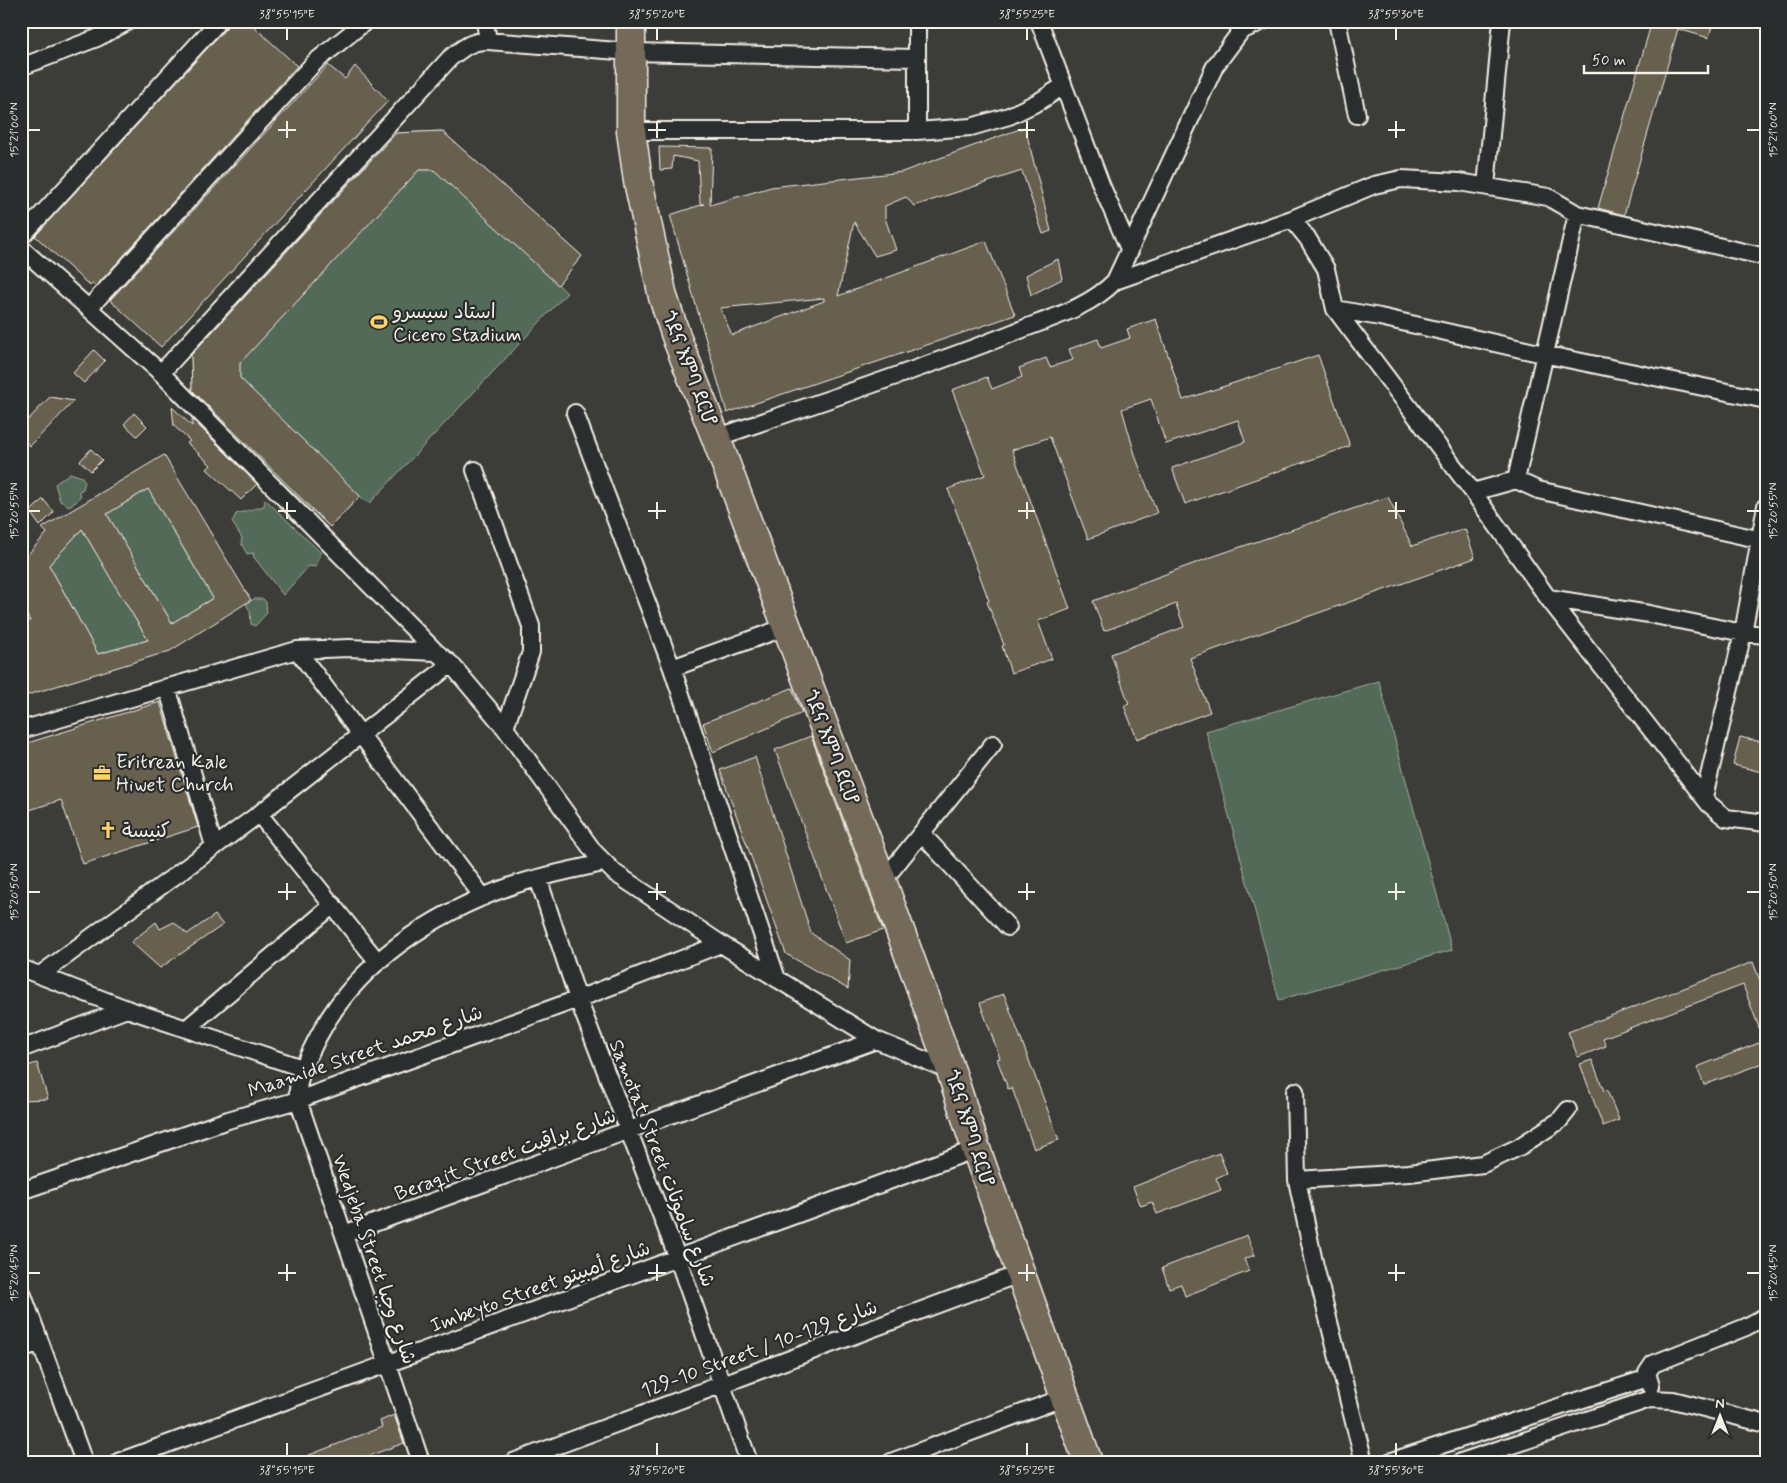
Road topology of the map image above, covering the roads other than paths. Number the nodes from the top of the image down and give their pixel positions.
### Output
1 (129, 21) edge
2 (219, 21) edge
3 (366, 21) edge
4 (485, 21) edge
5 (631, 21) edge
6 (917, 21) edge
7 (1039, 21) edge
8 (1263, 21) edge
9 (1337, 21) edge
10 (1502, 21) edge
11 (1238, 26) edge
12 (488, 41) junction
13 (631, 52) junction
14 (916, 58) junction
15 (21, 67) edge
16 (1063, 86) junction
17 (1357, 115) dead end
18 (631, 131) junction
19 (917, 132) junction
20 (1486, 186) junction
21 (1576, 214) junction
22 (1292, 219) junction
23 (21, 237) edge
24 (21, 248) edge
25 (1130, 250) junction
26 (1766, 257) edge
27 (1116, 281) junction
28 (89, 308) junction
29 (1335, 309) junction
30 (1543, 354) junction
31 (161, 373) junction
32 (1766, 400) edge
33 (575, 414) dead end
34 (716, 438) junction
35 (475, 470) dead end
36 (1516, 480) junction
37 (1473, 492) junction
38 (1766, 506) edge
39 (1762, 541) edge
40 (1548, 598) junction
41 (786, 627) junction
42 (1743, 633) junction
43 (1766, 634) edge
44 (297, 650) junction
45 (436, 652) junction
46 (451, 664) junction
47 (672, 668) junction
48 (167, 687) junction
49 (505, 728) junction
50 (21, 730) edge
51 (360, 735) junction
52 (993, 744) dead end
53 (1704, 797) junction
54 (259, 814) junction
55 (1766, 823) edge
56 (922, 834) junction
57 (214, 846) junction
58 (603, 862) junction
59 (538, 878) junction
60 (882, 882) junction
61 (483, 897) junction
62 (332, 905) junction
63 (1008, 927) dead end
64 (721, 944) junction
65 (378, 962) junction
66 (21, 968) edge
67 (40, 975) junction
68 (777, 979) junction
69 (578, 1000) junction
70 (127, 1009) junction
71 (186, 1028) junction
72 (876, 1040) junction
73 (21, 1049) edge
74 (302, 1068) junction
75 (951, 1071) junction
76 (1295, 1090) dead end
77 (298, 1100) junction
78 (1568, 1110) dead end
79 (630, 1131) junction
80 (976, 1149) junction
81 (1297, 1180) junction
82 (21, 1191) edge
83 (344, 1234) junction
84 (678, 1259) junction
85 (1019, 1274) junction
86 (21, 1290) edge
87 (1766, 1316) edge
88 (40, 1342) junction
89 (21, 1349) edge
90 (389, 1364) junction
91 (1648, 1378) junction
92 (721, 1385) junction
93 (1065, 1397) junction
94 (1660, 1398) junction
95 (1766, 1424) edge
96 (144, 1458) edge
97 (84, 1462) edge
98 (118, 1462) edge
99 (422, 1462) edge
100 (513, 1462) edge
101 (749, 1462) edge
102 (892, 1462) edge
103 (1088, 1462) edge
104 (1364, 1462) edge
105 (1389, 1462) edge
106 (1461, 1462) edge

1 - 15 street
2 - 23 street
3 - 28 street
4 - 12 street
5 - 13 highway, ጎደና እምባ ደርሆ
6 - 14 street
7 - 16 street
8 - 11 street
9 - 17 street
10 - 20 street
11 - 25 street
12 - 13 street
12 - 31 street
13 - 14 street
13 - 18 highway, ጎደና እምባ ደርሆ
14 - 19 street
16 - 19 street
16 - 25 street
18 - 19 street
18 - 34 highway, ጎደና እምባ ደርሆ
20 - 21 street
20 - 22 street
21 - 26 street
21 - 30 street
22 - 27 street
22 - 29 street
24 - 28 street
25 - 27 street
27 - 34 street
28 - 31 street
29 - 30 street
29 - 37 street
30 - 32 street
30 - 36 street
31 - 45 street
33 - 47 street
34 - 41 highway, ጎደና እምባ ደርሆ
35 - 49 street
36 - 37 street
36 - 39 street
37 - 40 street
38 - 39 street
39 - 42 street
40 - 42 street
40 - 53 street
41 - 47 street
41 - 60 highway, ጎደና እምባ ደርሆ
42 - 43 street
42 - 53 street
44 - 45 street
44 - 48 street
44 - 51 street
45 - 46 street
46 - 49 street
46 - 51 street
47 - 68 street
48 - 50 street
48 - 57 street
49 - 58 street
51 - 54 street
51 - 61 street
52 - 56 street
53 - 55 street
54 - 57 street
54 - 62 street
56 - 60 street
56 - 63 street
57 - 67 street
58 - 59 street, Wedjeba Street شارع وجبا
58 - 64 street
59 - 61 street, Wedjeba Street شارع وجبا
59 - 69 street, Samotat Street شارع ساموتات
60 - 75 highway, ጎደና እምባ ደርሆ
61 - 65 street, Wedjeba Street شارع وجبا
62 - 65 street
62 - 71 street
64 - 68 street
64 - 69 street, Maamide Street شارع محمد
65 - 74 street, Wedjeba Street شارع وجبا
66 - 67 street
67 - 70 street
68 - 72 street
69 - 77 street, Maamide Street شارع محمد
69 - 79 street, Samotat Street شارع ساموتات
70 - 71 street
70 - 73 street
71 - 74 street
72 - 75 street
72 - 79 street, Beraqit Street شارع براقيت
74 - 77 street, Wedjeba Street شارع وجبا
75 - 80 highway, ጎደና እምባ ደርሆ
76 - 81 street
77 - 82 street, Maamide Street شارع محمد
77 - 83 street, Wedjeba Street شارع وجبا
78 - 81 street
79 - 83 street, Beraqit Street شارع براقيت
79 - 84 street, Samotat Street شارع ساموتات
80 - 84 street, Imbeyto Street شارع أمبيتو
80 - 85 highway, ጎደና እምባ ደርሆ
81 - 104 street
83 - 90 street, Wedjeba Street شارع وجبا
84 - 90 street, Imbeyto Street شارع أمبيتو
84 - 92 street, Samotat Street شارع ساموتات
85 - 92 street, 129-10 Street / شارع 129-10
85 - 93 highway, ጎደና እምባ ደርሆ
86 - 88 street
87 - 91 street
88 - 89 street
88 - 97 street
90 - 96 street, Imbeyto Street شارع أمبيتو
90 - 99 street, Wedjeba Street شارع وجبا
91 - 94 street
91 - 105 street
92 - 100 street, 129-10 Street / شارع 129-10
92 - 101 street, Samotat Street شارع ساموتات
93 - 102 street
93 - 103 highway, ጎደና እምባ ደርሆ
94 - 95 street
94 - 106 street
96 - 98 street, Imbeyto Street شارع أمبيتو

